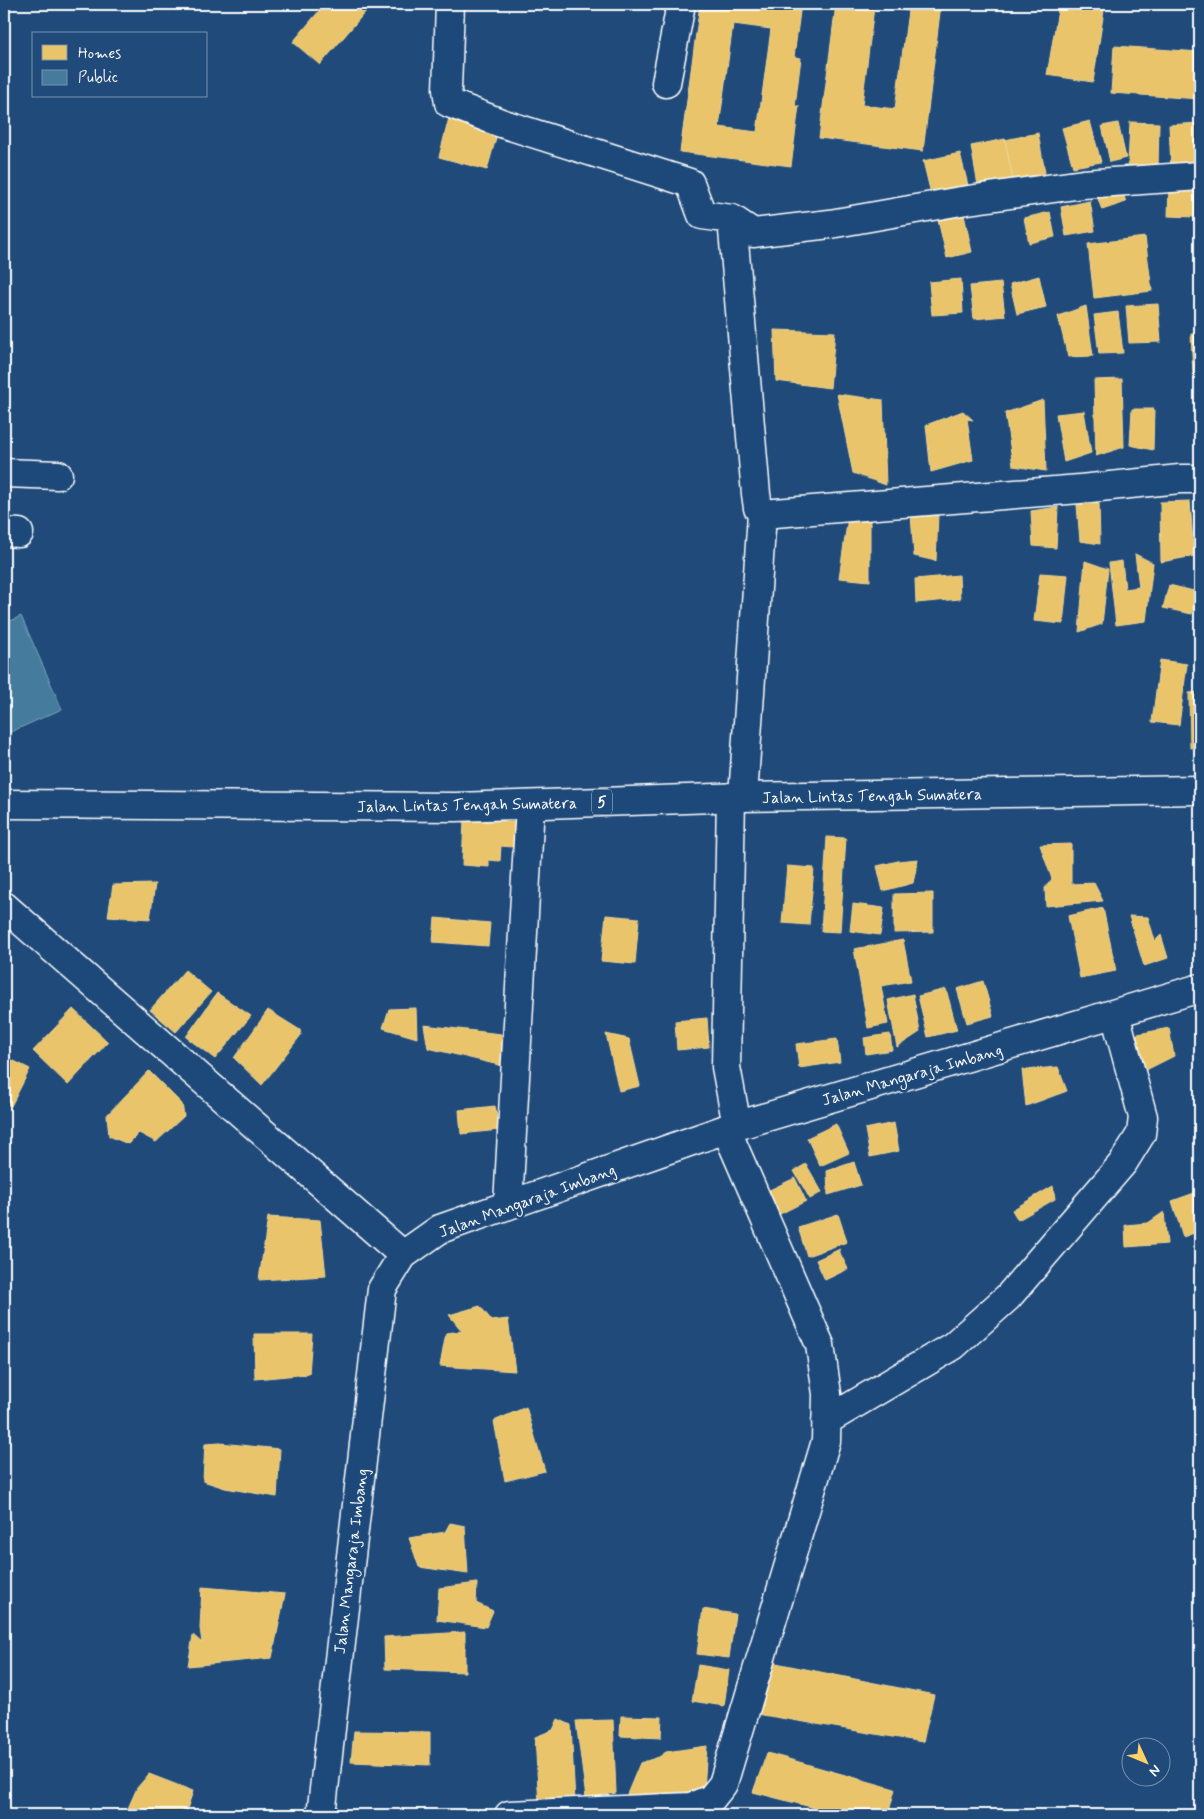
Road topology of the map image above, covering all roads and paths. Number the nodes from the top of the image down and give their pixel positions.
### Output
1 (450, 4) edge
2 (682, 4) edge
3 (666, 83) dead end
4 (1200, 176) edge
5 (732, 219) junction
6 (4, 473) edge
7 (58, 475) dead end
8 (1200, 479) edge
9 (762, 514) junction
10 (1200, 790) edge
11 (737, 797) junction
12 (4, 804) edge
13 (530, 805) junction
14 (4, 906) edge
15 (1200, 988) edge
16 (1115, 1014) junction
17 (731, 1127) junction
18 (508, 1205) junction
19 (403, 1255) junction
20 (826, 1421) junction
21 (320, 1815) edge
22 (509, 1815) edge

1 - 5 main road
2 - 3 main road
4 - 5 main road
5 - 9 main road
6 - 7 main road
8 - 9 main road
9 - 11 main road
10 - 11 main road, Jalan Lintas Tengah Sumatera / 5
11 - 13 main road, Jalan Lintas Tengah Sumatera / 5
11 - 17 main road
12 - 13 main road, Jalan Lintas Tengah Sumatera / 5
13 - 18 main road
14 - 19 main road
15 - 16 main road, Jalan Mangaraja Imbang
16 - 17 main road, Jalan Mangaraja Imbang
16 - 20 main road
17 - 18 main road, Jalan Mangaraja Imbang
17 - 20 main road
18 - 19 main road, Jalan Mangaraja Imbang
19 - 21 main road, Jalan Mangaraja Imbang
20 - 22 main road

